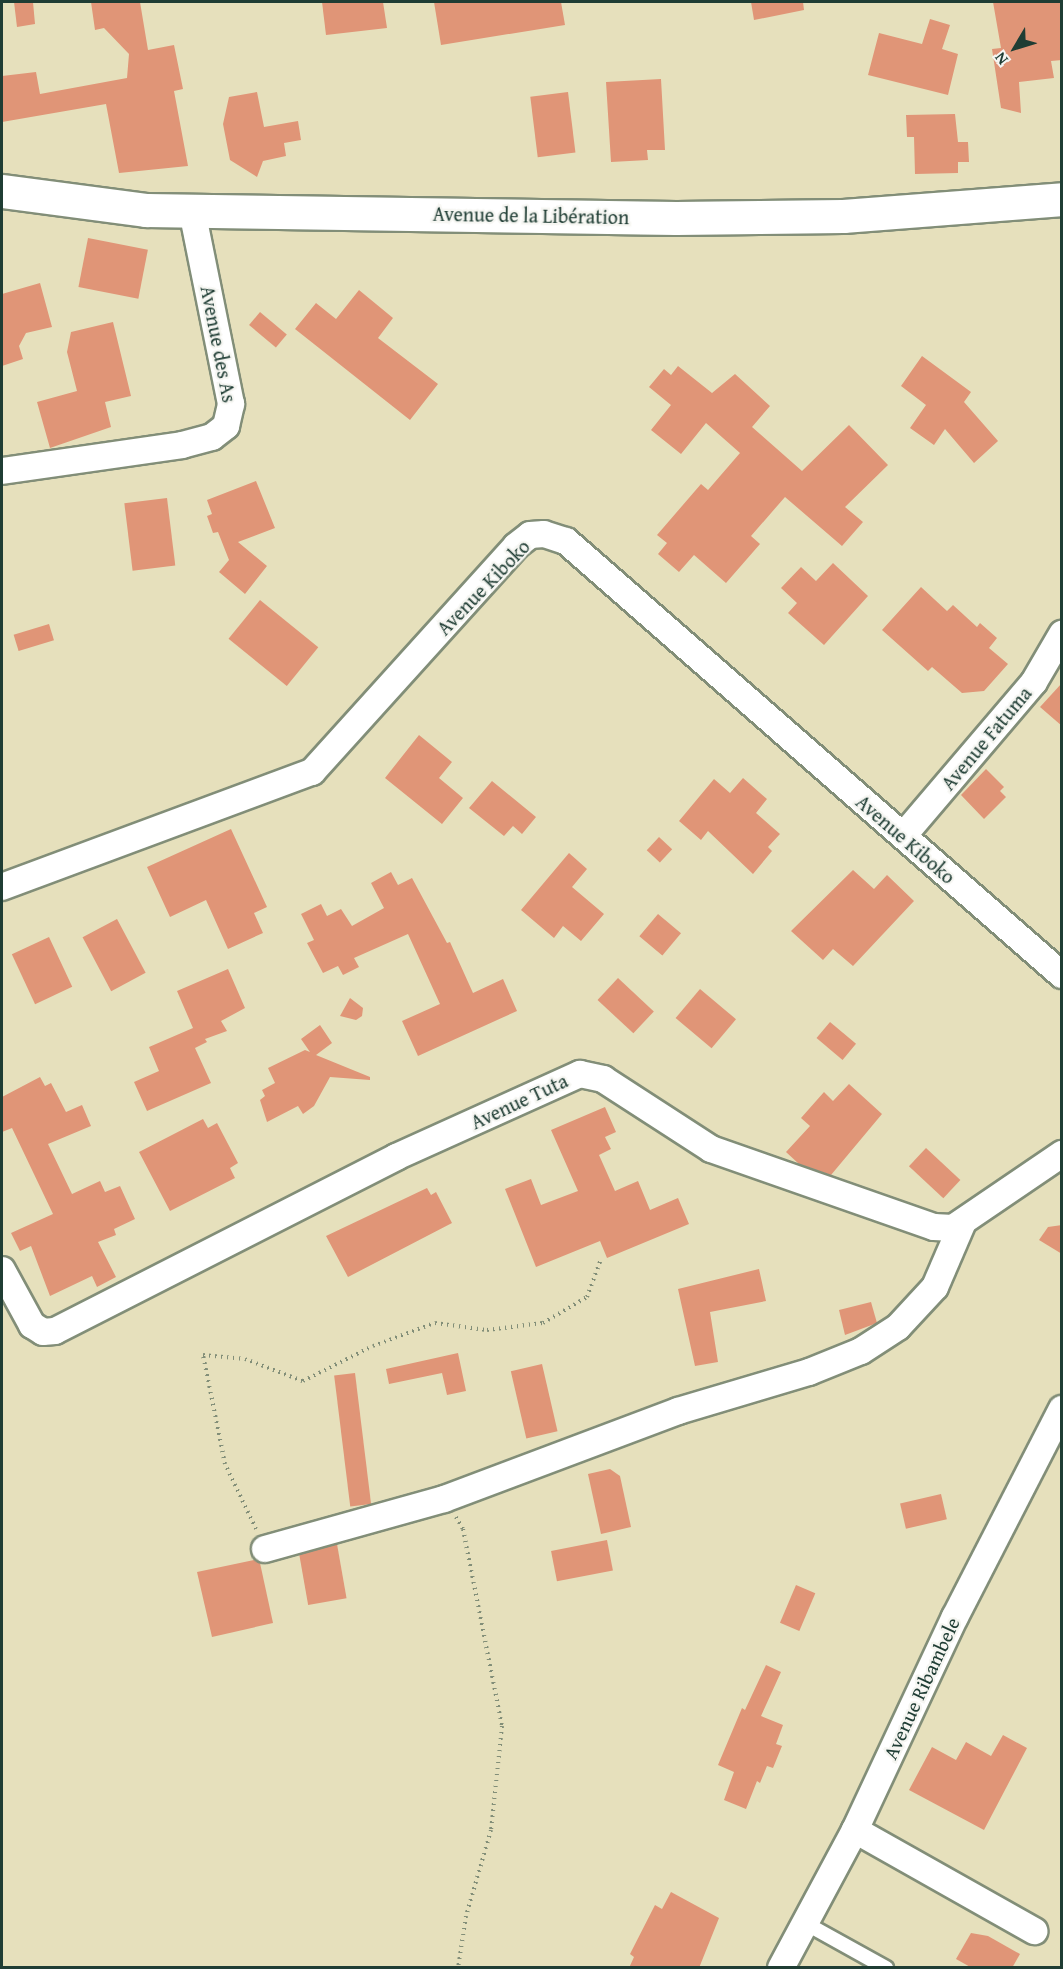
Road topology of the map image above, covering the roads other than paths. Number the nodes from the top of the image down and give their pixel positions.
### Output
1 (2, 191) edge
2 (1062, 199) edge
3 (192, 210) junction
4 (2, 471) edge
5 (1062, 634) edge
6 (903, 836) junction
7 (2, 887) edge
8 (1062, 975) edge
9 (1062, 1154) edge
10 (963, 1222) junction
11 (2, 1269) edge
12 (1062, 1409) edge
13 (265, 1549) road end
14 (855, 1830) junction
15 (805, 1923) junction
16 (1034, 1931) dead end
17 (781, 1968) edge
18 (885, 1968) edge

1 - 3 street, Avenue de la Libération
2 - 3 street, Avenue de la Libération
3 - 4 street, Avenue des As
5 - 6 street, Avenue Fatuma
6 - 7 street, Avenue Kiboko
6 - 8 street, Avenue Kiboko
9 - 10 street, Avenue Tuta
10 - 11 street, Avenue Tuta
10 - 13 street
12 - 14 street, Avenue Ribambele
14 - 15 street, Avenue Ribambele
14 - 16 street
15 - 17 street, Avenue Ribambele
15 - 18 lane

